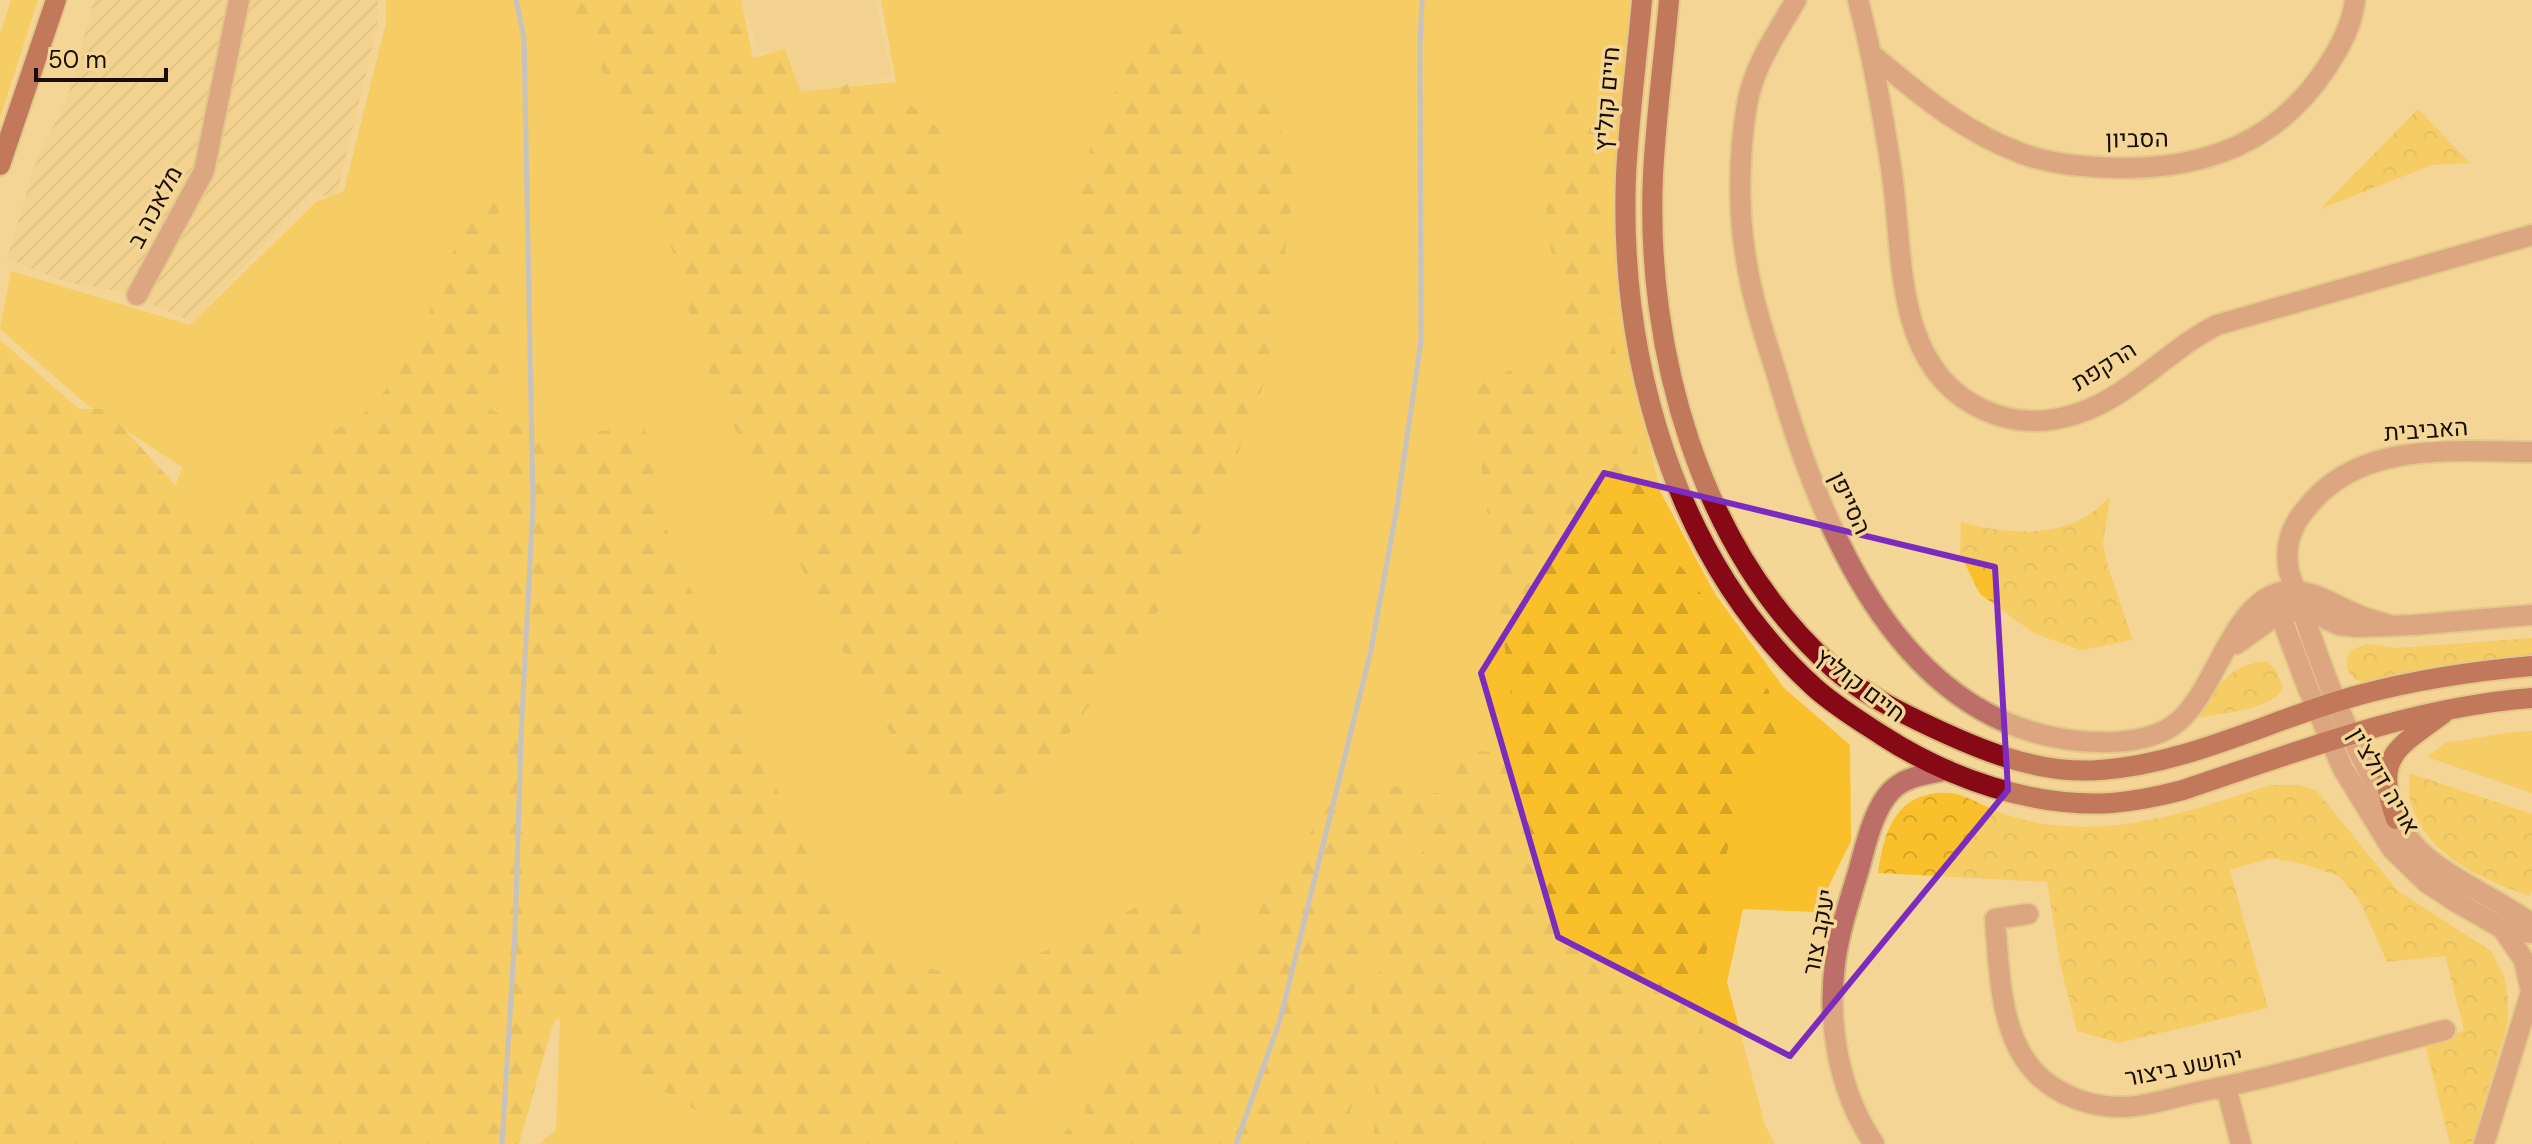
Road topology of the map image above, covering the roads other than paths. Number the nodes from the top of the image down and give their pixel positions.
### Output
1 (56, 0) edge
2 (239, 0) edge
3 (1642, 0) edge
4 (1669, 0) edge
5 (1858, 0) edge
6 (2355, 0) edge
7 (1795, 1) edge
8 (1871, 54) junction
9 (0, 165) edge
10 (2532, 235) edge
11 (137, 295) dead end
12 (2532, 452) edge
13 (2299, 600) junction
14 (2280, 614) junction
15 (2532, 615) edge
16 (2387, 624) junction
17 (2365, 626) junction
18 (2219, 661) junction
19 (2532, 666) edge
20 (2324, 671) junction
21 (2532, 698) edge
22 (2337, 702) junction
23 (2316, 709) junction
24 (2450, 710) junction
25 (2350, 735) junction
26 (2330, 741) junction
27 (1947, 770) junction
28 (2396, 819) junction
29 (2028, 914) dead end
30 (2532, 924) edge
31 (2502, 928) junction
32 (2532, 933) edge
33 (2532, 990) edge
34 (2445, 1030) dead end
35 (2226, 1087) junction
36 (1874, 1144) edge
37 (2241, 1144) edge
38 (2484, 1144) edge

1 - 9 main road
2 - 11 street, מלאכה ב
3 - 27 main road, חיים קוליץ
4 - 23 main road, חיים קוליץ
5 - 8 street, הרקפת
6 - 8 street, הסביון
7 - 18 street, הסייפן
8 - 10 street, הרקפת
12 - 13 street, האביבית
13 - 14 street, הסייפן
13 - 16 street
13 - 17 street
13 - 18 street, הסייפן
13 - 20 street, אריה דולצ'ין
14 - 18 street, הסייפן
14 - 23 street, אריה דולצ'ין
15 - 16 street
16 - 17 street
17 - 20 street
19 - 22 main road, חיים קוליץ
20 - 22 street, אריה דולצ'ין
21 - 24 main road, חיים קוליץ
22 - 23 main road, חיים קוליץ
22 - 25 street, אריה דולצ'ין
23 - 26 street, אריה דולצ'ין
24 - 25 main road, חיים קוליץ
24 - 28 main road
25 - 26 main road, חיים קוליץ
25 - 28 street, אריה דולצ'ין
26 - 27 main road, חיים קוליץ
26 - 31 street, אריה דולצ'ין
27 - 36 street, יעקב צור
28 - 30 street, אריה דולצ'ין
29 - 35 street, יהושע ביצור
31 - 32 street, אריה דולצ'ין
31 - 33 street
33 - 38 street
34 - 35 street, יהושע ביצור
35 - 37 street

